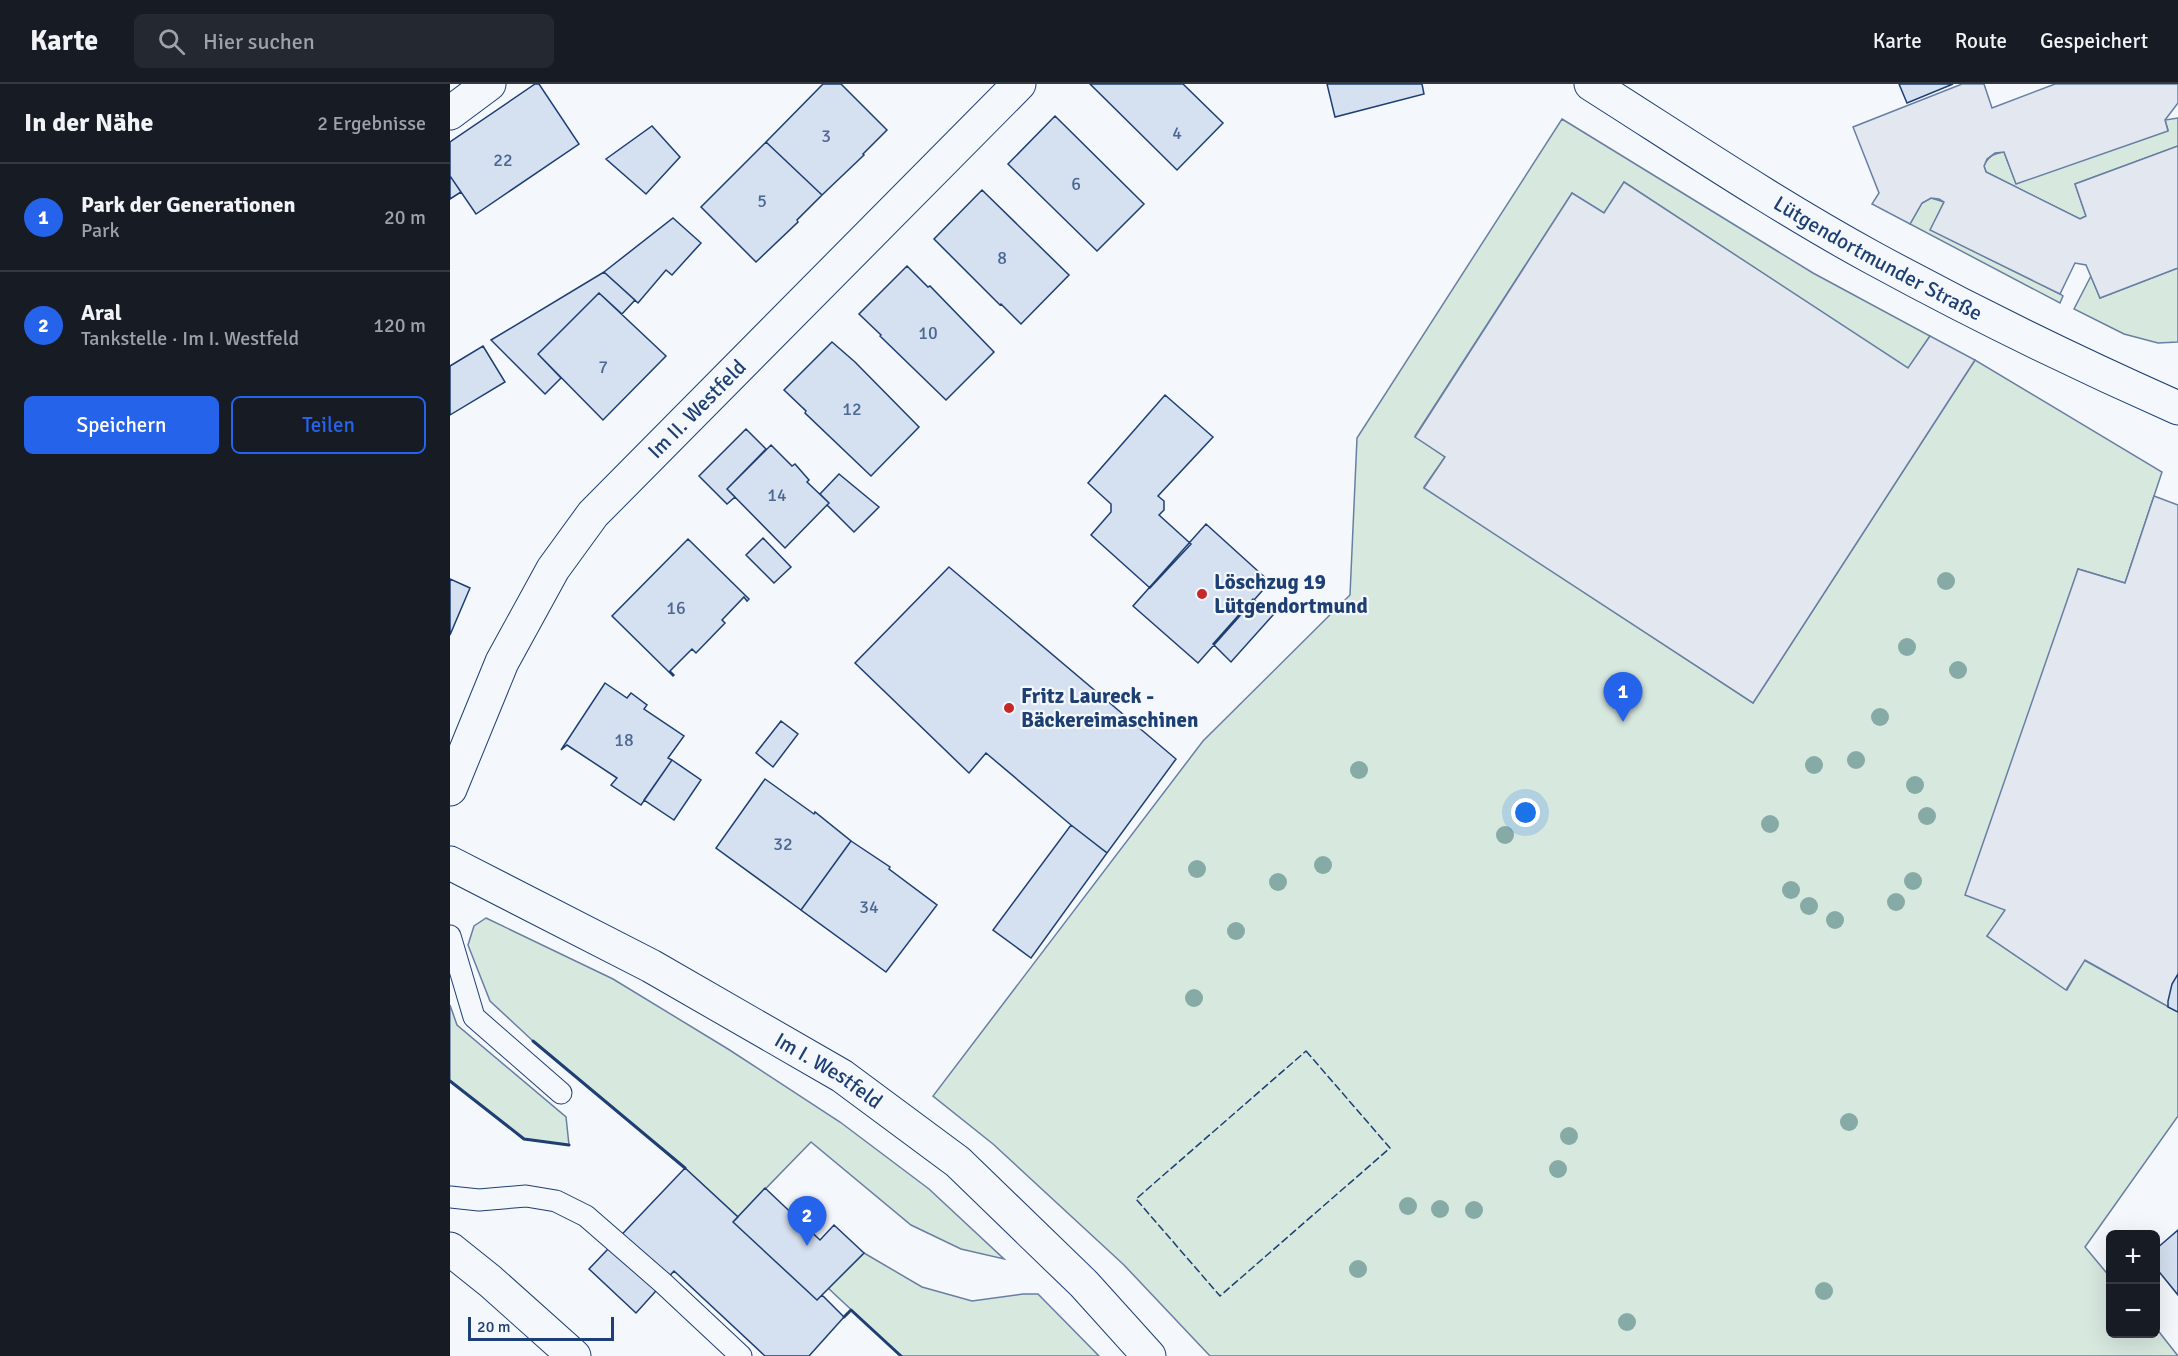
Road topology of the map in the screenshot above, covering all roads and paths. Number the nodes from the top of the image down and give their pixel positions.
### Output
1 (489, 84) edge
2 (1019, 84) edge
3 (1591, 84) edge
4 (450, 113) edge
5 (2178, 408) edge
6 (450, 789) edge
7 (450, 863) edge
8 (450, 936) edge
9 (561, 1093) dead end
10 (450, 1197) edge
11 (450, 1249) edge
12 (574, 1356) edge
13 (741, 1356) edge
14 (1149, 1356) edge

1 - 4 main road
2 - 6 main road, Im II. Westfeld
3 - 5 main road, Lütgendortmunder Straße
7 - 14 main road, Im I. Westfeld
8 - 9 lane
10 - 13 lane
11 - 12 main road

